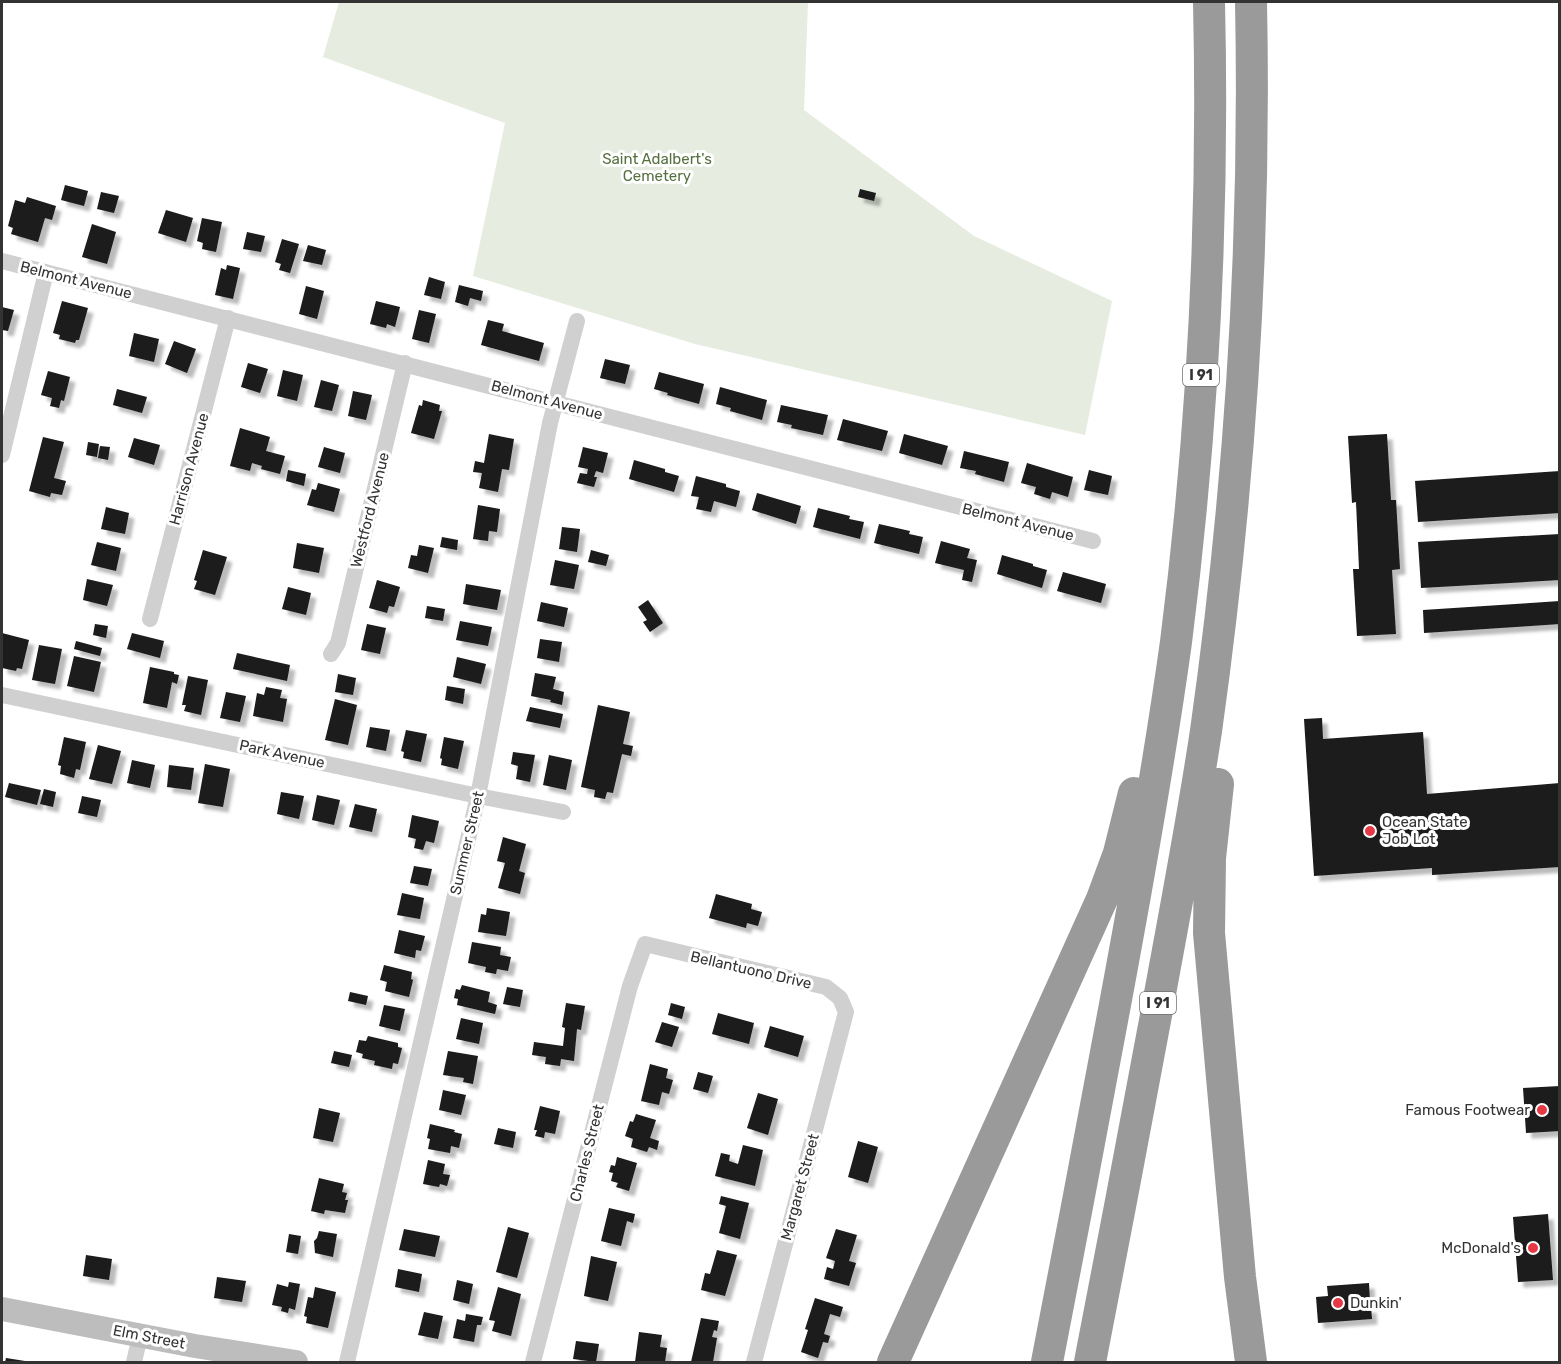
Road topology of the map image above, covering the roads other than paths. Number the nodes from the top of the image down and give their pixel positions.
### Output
1 (1209, 2) edge
2 (1251, 2) edge
3 (2, 261) edge
4 (46, 272) junction
5 (228, 318) junction
6 (577, 321) dead end
7 (405, 363) junction
8 (556, 403) junction
9 (2, 455) edge
10 (1093, 541) dead end
11 (150, 620) dead end
12 (1217, 650) junction
13 (331, 654) dead end
14 (2, 695) edge
15 (1161, 746) junction
16 (478, 796) junction
17 (563, 812) dead end
18 (645, 944) joint
19 (846, 1012) joint
20 (2, 1309) edge
21 (140, 1336) junction
22 (1091, 1359) edge
23 (1048, 1360) edge
24 (134, 1362) edge
25 (296, 1362) edge
26 (347, 1362) edge
27 (533, 1362) edge
28 (754, 1362) edge
29 (893, 1362) edge
30 (1251, 1362) edge

1 - 15 highway, I 91
2 - 12 highway, I 91
3 - 4 street, Belmont Avenue
4 - 5 street, Belmont Avenue
4 - 9 street
5 - 7 street, Belmont Avenue
5 - 11 street, Harrison Avenue
6 - 8 street, Summer Street
7 - 8 street, Belmont Avenue
7 - 13 street, Westford Avenue
8 - 10 street, Belmont Avenue
8 - 16 street, Summer Street
12 - 22 highway, I 91
12 - 30 highway
14 - 16 street, Park Avenue
15 - 23 highway, I 91
15 - 29 highway
16 - 17 street, Park Avenue
16 - 26 street, Summer Street
18 - 19 street, Bellantuono Drive
18 - 27 street, Charles Street
19 - 28 street, Margaret Street
20 - 21 main road, Elm Street
21 - 24 street
21 - 25 main road, Elm Street

